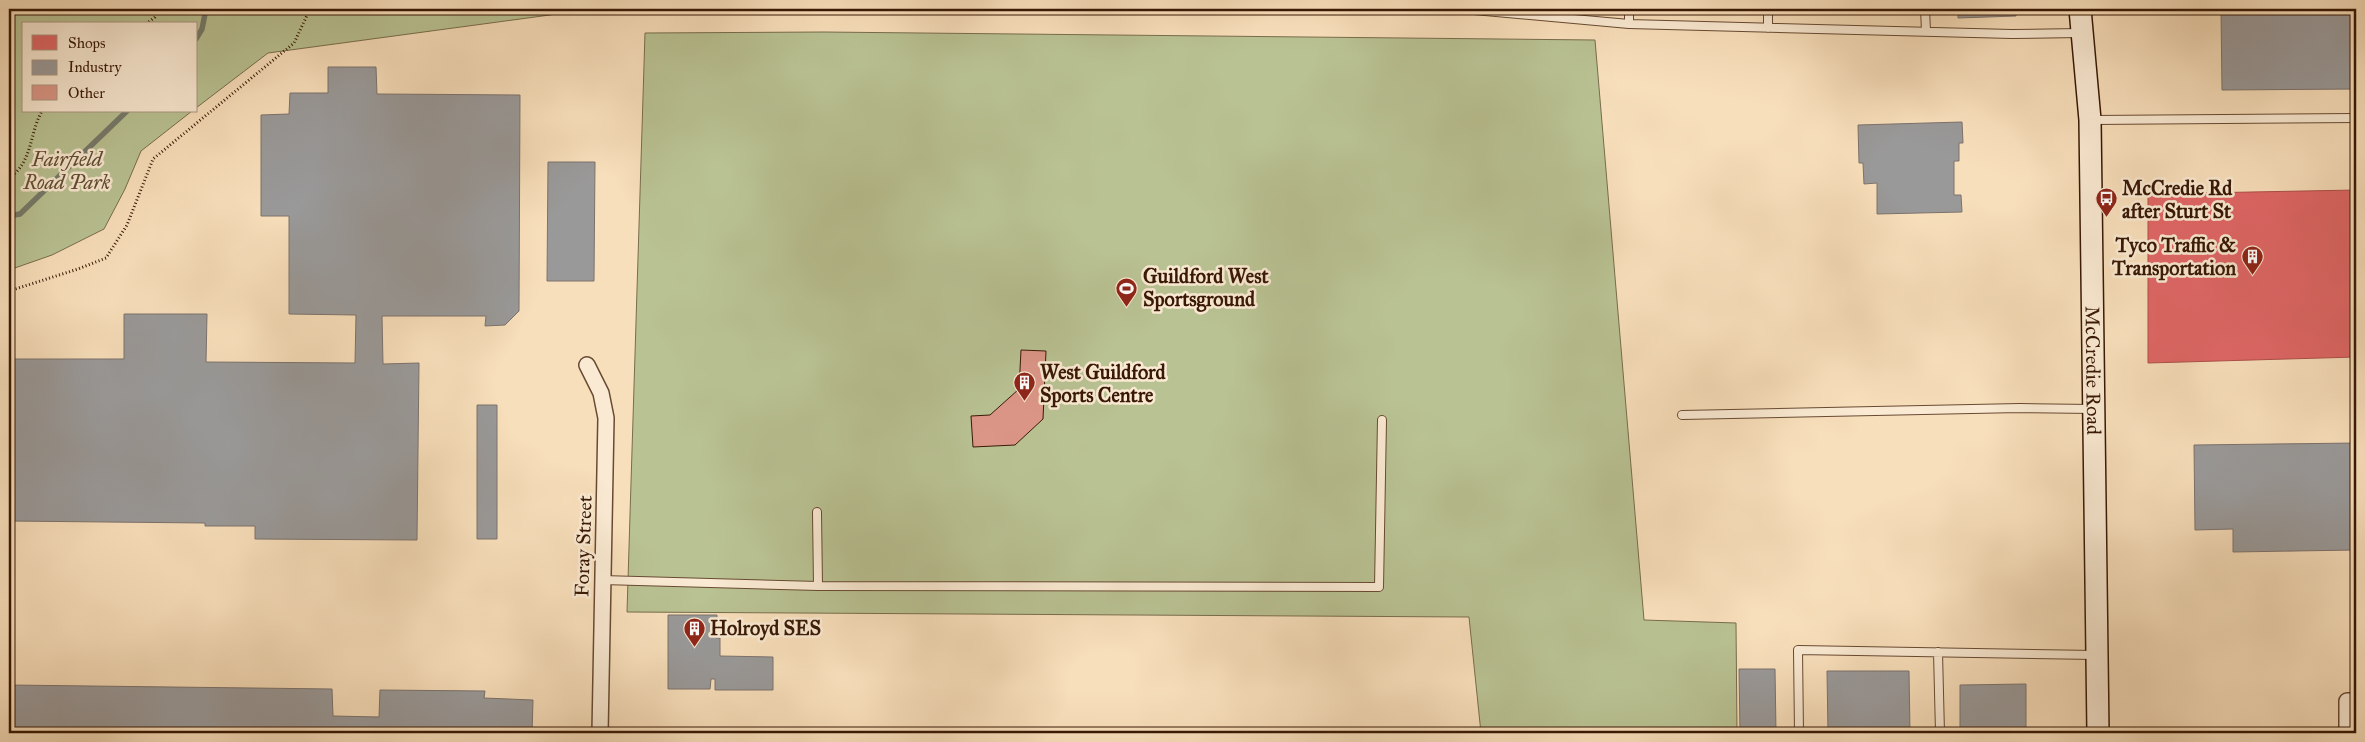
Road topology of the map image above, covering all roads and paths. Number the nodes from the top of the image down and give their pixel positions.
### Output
1 (158, 9) edge
2 (310, 9) edge
3 (1463, 9) edge
4 (1629, 9) edge
5 (1768, 9) edge
6 (1925, 9) edge
7 (2080, 9) edge
8 (149, 22) edge
9 (1629, 24) junction
10 (1768, 28) junction
11 (1926, 32) junction
12 (2082, 33) junction
13 (42, 112) edge
14 (2356, 118) edge
15 (2090, 120) junction
16 (9, 178) edge
17 (9, 290) edge
18 (587, 364) dead end
19 (2094, 409) junction
20 (1682, 415) dead end
21 (1382, 420) dead end
22 (817, 512) dead end
23 (602, 580) junction
24 (818, 586) junction
25 (1938, 652) junction
26 (2097, 655) junction
27 (2356, 701) edge
28 (600, 733) edge
29 (1799, 733) edge
30 (1940, 733) edge
31 (2098, 733) edge
32 (2347, 733) edge

1 - 8 path
2 - 17 path
3 - 9 lane
4 - 9 lane
5 - 10 lane
6 - 11 lane
7 - 12 street, McCredie Road
9 - 10 lane
10 - 11 lane
11 - 12 lane
12 - 15 street, McCredie Road
13 - 16 path
14 - 15 lane
15 - 19 street, McCredie Road
18 - 23 street, Foray Street
19 - 20 lane
19 - 26 street, McCredie Road
21 - 24 lane
22 - 24 lane
23 - 24 lane
23 - 28 street, Foray Street
25 - 26 lane
25 - 29 lane
25 - 30 lane
26 - 31 street, McCredie Road
27 - 32 street

